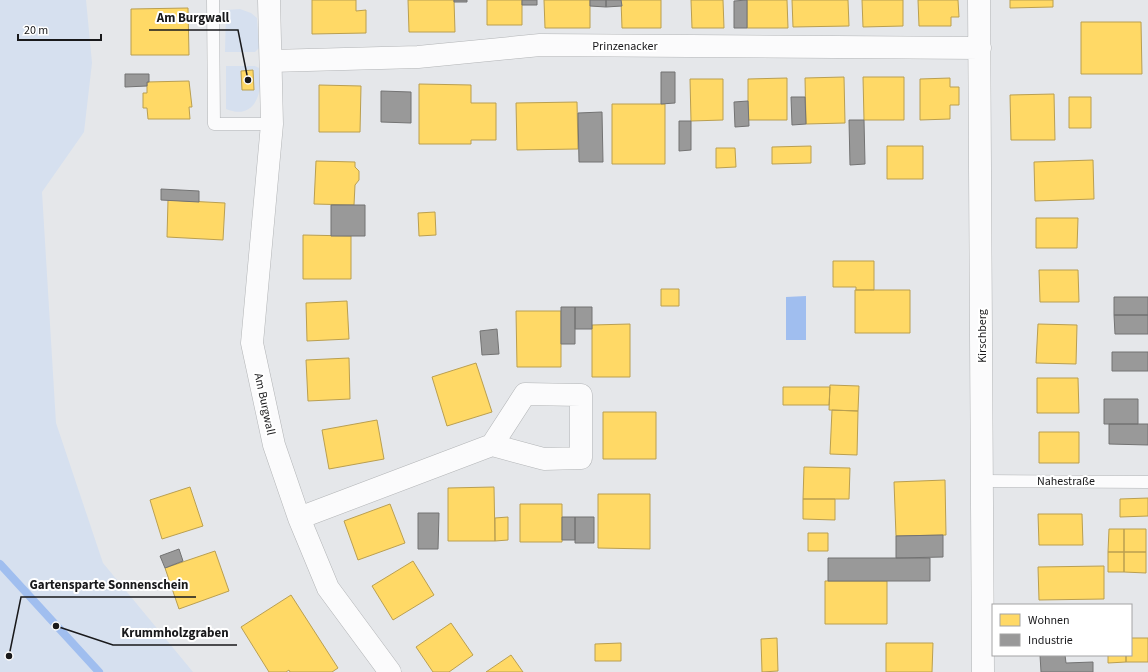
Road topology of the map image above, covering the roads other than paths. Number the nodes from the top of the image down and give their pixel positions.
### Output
1 (213, 0) edge
2 (269, 0) edge
3 (979, 0) edge
4 (980, 48) junction
5 (271, 61) junction
6 (272, 124) junction
7 (492, 445) dead end
8 (983, 481) junction
9 (1148, 482) edge
10 (299, 518) junction
11 (390, 672) edge
12 (983, 672) edge

1 - 6 lane
2 - 5 street, Am Burgwall
3 - 4 street, Kirschberg
4 - 5 street, Prinzenacker
4 - 8 street, Kirschberg
5 - 6 street, Am Burgwall
6 - 10 street, Am Burgwall
7 - 10 street
8 - 9 lane, Nahestraße
8 - 12 street, Kirschberg
10 - 11 street, Am Burgwall

